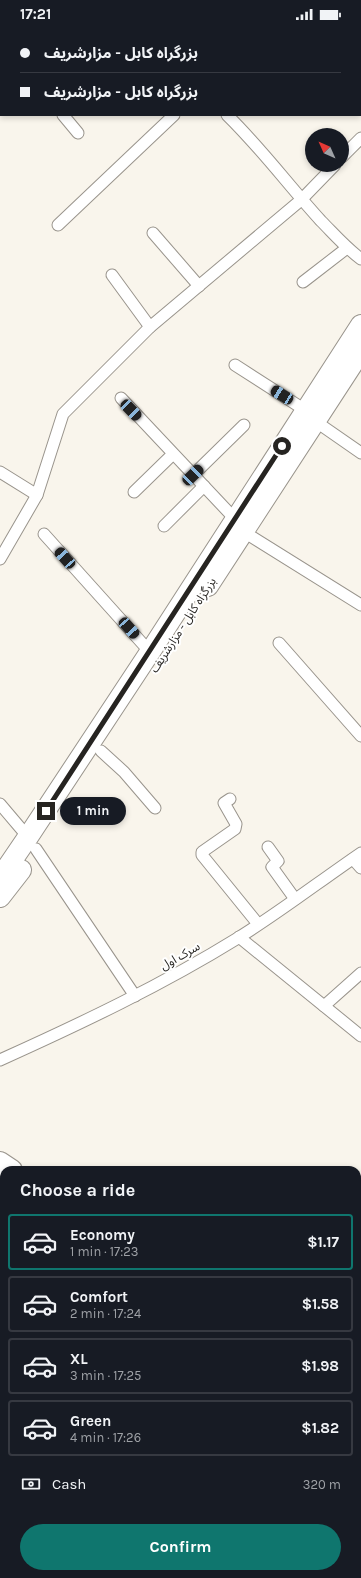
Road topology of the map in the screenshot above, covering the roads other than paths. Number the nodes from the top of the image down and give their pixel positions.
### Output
1 (64, 116) edge
2 (173, 116) edge
3 (228, 116) edge
4 (78, 133) dead end
5 (361, 138) edge
6 (349, 151) edge
7 (328, 172) edge
8 (301, 200) junction
9 (58, 225) dead end
10 (153, 233) dead end
11 (347, 248) junction
12 (361, 259) edge
13 (112, 275) dead end
14 (303, 282) dead end
15 (199, 286) junction
16 (361, 325) edge
17 (150, 327) junction
18 (361, 351) edge
19 (235, 365) dead end
20 (120, 398) dead end
21 (310, 416) junction
22 (244, 425) dead end
23 (361, 453) edge
24 (173, 454) junction
25 (0, 472) edge
26 (193, 475) junction
27 (204, 486) junction
28 (134, 492) dead end
29 (38, 495) junction
30 (164, 526) dead end
31 (239, 526) junction
32 (44, 534) dead end
33 (0, 559) edge
34 (361, 605) edge
35 (279, 643) dead end
36 (150, 652) junction
37 (361, 736) edge
38 (101, 751) junction
39 (230, 799) dead end
40 (0, 804) edge
41 (155, 808) dead end
42 (32, 843) junction
43 (268, 847) dead end
44 (357, 856) edge
45 (361, 868) edge
46 (0, 878) edge
47 (0, 897) edge
48 (295, 899) junction
49 (258, 924) junction
50 (239, 938) junction
51 (361, 973) edge
52 (135, 996) junction
53 (324, 1006) junction
54 (361, 1036) edge
55 (0, 1060) edge

1 - 4 street
2 - 9 street
3 - 8 street
5 - 6 street
7 - 8 street
8 - 11 street
8 - 15 street
10 - 15 street
11 - 12 street
11 - 14 street
13 - 17 street
15 - 17 street
16 - 21 highway, بزرگراه کابل - مزارشریف
17 - 29 street
18 - 21 highway, بزرگراه کابل - مزارشریف
19 - 21 street
20 - 24 street
21 - 23 street
21 - 31 highway, بزرگراه کابل - مزارشریف
22 - 26 street
24 - 26 street
24 - 28 street
25 - 29 street
26 - 27 street
27 - 30 street
27 - 31 street
29 - 33 street
31 - 34 street
31 - 36 highway, بزرگراه کابل - مزارشریف
31 - 38 highway, بزرگراه کابل - مزارشریف
32 - 36 street
35 - 37 street
36 - 42 highway, بزرگراه کابل - مزارشریف
38 - 41 street
38 - 42 highway, بزرگراه کابل - مزارشریف
39 - 49 street
40 - 42 street
42 - 46 highway, بزرگراه کابل - مزارشریف
42 - 47 highway, بزرگراه کابل - مزارشریف
42 - 52 street
43 - 48 street
44 - 45 street
44 - 48 street, سرک اول
48 - 49 street, سرک اول
49 - 50 street, سرک اول
50 - 52 street, سرک اول
50 - 53 street
51 - 53 street
52 - 55 street, سرک اول
53 - 54 street

